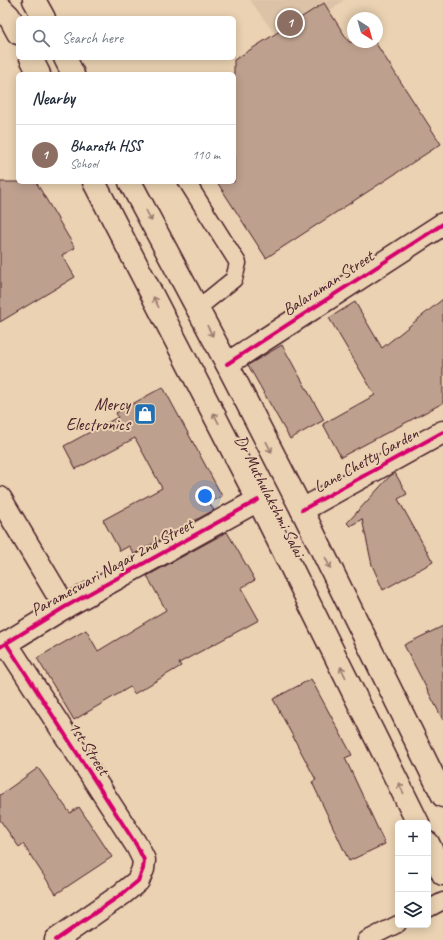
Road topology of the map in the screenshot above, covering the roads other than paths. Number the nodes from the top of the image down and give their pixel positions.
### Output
1 (34, 0) edge
2 (43, 16) edge
3 (32, 60) edge
4 (66, 60) edge
5 (38, 72) edge
6 (72, 72) edge
7 (95, 184) edge
8 (131, 184) edge
9 (188, 184) edge
10 (443, 224) edge
11 (197, 308) junction
12 (227, 364) junction
13 (443, 432) edge
14 (0, 498) edge
15 (258, 500) junction
16 (302, 510) junction
17 (65, 607) junction
18 (3, 645) edge
19 (443, 796) edge
20 (417, 820) edge
21 (431, 850) edge
22 (443, 874) edge
23 (443, 901) edge
24 (431, 907) edge
25 (395, 926) edge
26 (56, 940) edge
27 (366, 940) edge

1 - 2 main road
3 - 5 main road
4 - 6 main road
15 -> 7 main road, Dr Muthulakshmi Salai
8 -> 11 main road, Dr Muthulakshmi Salai
9 - 11 lane
10 - 12 main road, Balaraman Street
11 -> 12 main road, Dr Muthulakshmi Salai
12 -> 16 main road, Dr Muthulakshmi Salai
13 - 16 main road, Lane Chetty Garden
14 - 17 main road
15 - 17 main road, Parameswari Nagar 2nd Street
20 -> 15 main road, Dr Muthulakshmi Salai
16 -> 19 main road, Dr Muthulakshmi Salai
17 - 18 main road, Parameswari Nagar 2nd Street
18 - 26 main road, 1st Street
21 - 22 main road
23 - 24 lane
25 - 27 lane

